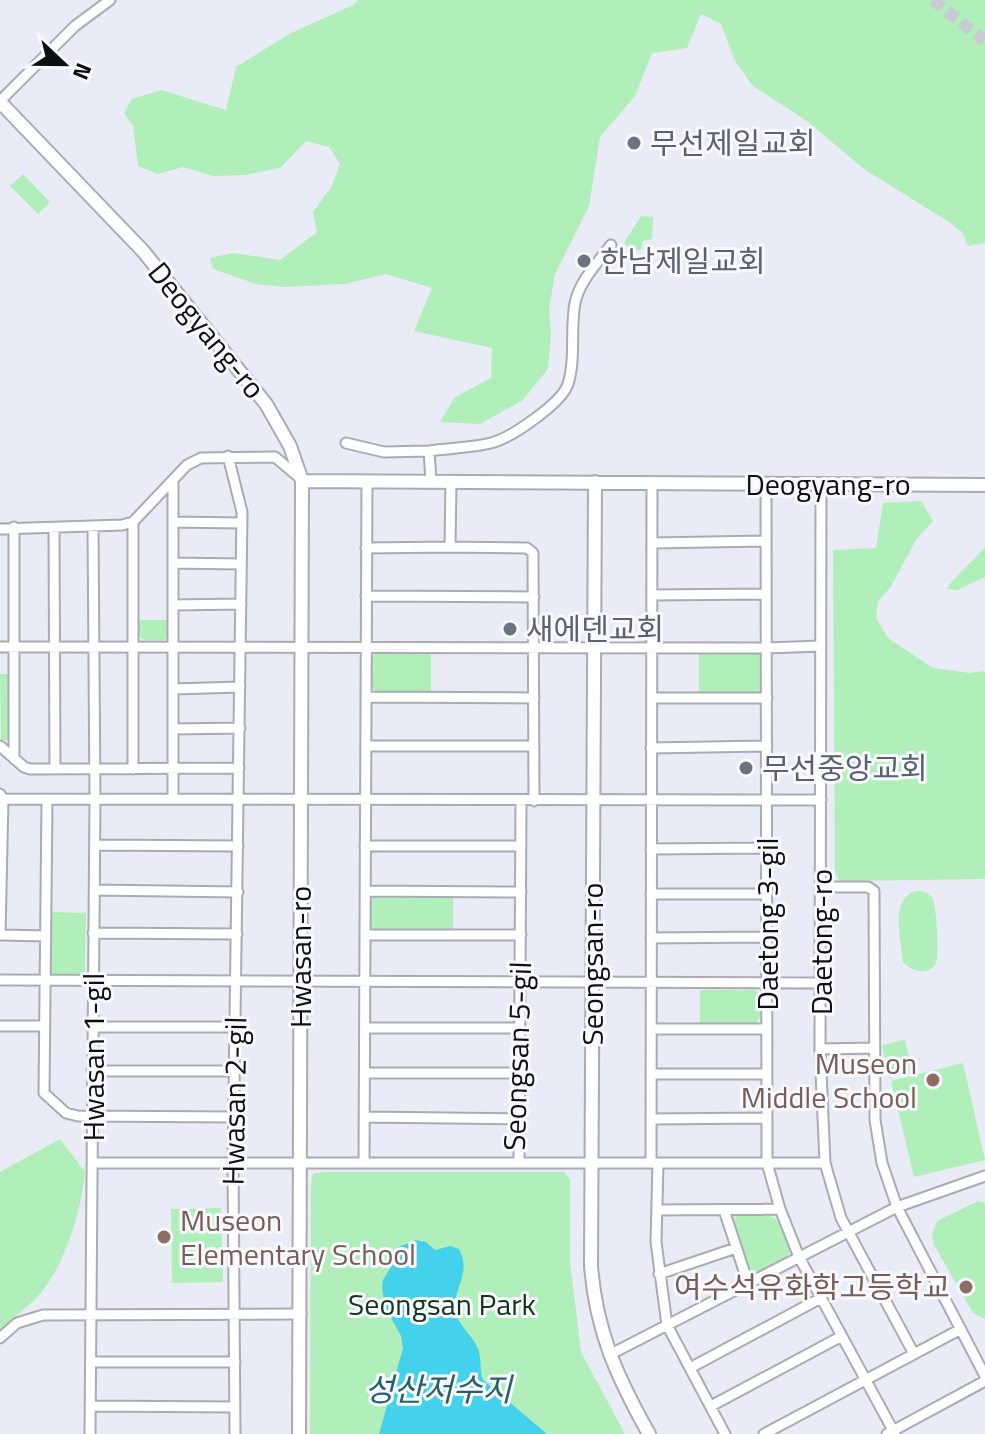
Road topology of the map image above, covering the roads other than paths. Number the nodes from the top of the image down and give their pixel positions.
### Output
1 (110, 0) edge
2 (0, 102) edge
3 (611, 245) dead end
4 (346, 443) dead end
5 (429, 451) junction
6 (228, 456) junction
7 (173, 480) junction
8 (302, 481) junction
9 (367, 481) junction
10 (431, 481) junction
11 (451, 481) junction
12 (595, 482) junction
13 (652, 483) junction
14 (766, 483) junction
15 (821, 484) junction
16 (985, 485) edge
17 (133, 522) junction
18 (173, 522) junction
19 (242, 523) junction
20 (14, 527) junction
21 (93, 527) junction
22 (54, 528) junction
23 (0, 529) edge
24 (766, 541) junction
25 (652, 543) junction
26 (450, 547) junction
27 (366, 548) junction
28 (173, 563) junction
29 (241, 564) junction
30 (0, 589) edge
31 (14, 589) junction
32 (766, 594) junction
33 (652, 595) junction
34 (366, 596) junction
35 (534, 597) junction
36 (241, 604) junction
37 (173, 605) junction
38 (821, 646) junction
39 (0, 647) edge
40 (14, 647) junction
41 (54, 647) junction
42 (94, 647) junction
43 (134, 647) junction
44 (173, 647) junction
45 (241, 647) junction
46 (301, 647) junction
47 (366, 647) junction
48 (652, 647) junction
49 (534, 648) junction
50 (594, 648) junction
51 (766, 648) junction
52 (240, 687) junction
53 (173, 689) junction
54 (366, 697) junction
55 (534, 698) junction
56 (652, 698) junction
57 (767, 698) junction
58 (240, 728) junction
59 (173, 729) junction
60 (0, 746) edge
61 (366, 746) junction
62 (534, 746) junction
63 (767, 746) junction
64 (651, 748) junction
65 (14, 759) junction
66 (239, 768) junction
67 (55, 769) junction
68 (133, 769) junction
69 (173, 769) junction
70 (95, 770) junction
71 (2, 797) edge
72 (95, 798) junction
73 (47, 799) junction
74 (173, 799) junction
75 (239, 799) junction
76 (300, 799) junction
77 (366, 799) junction
78 (651, 799) junction
79 (593, 800) junction
80 (821, 800) junction
81 (521, 801) junction
82 (534, 801) junction
83 (767, 801) junction
84 (95, 845) junction
85 (238, 846) junction
86 (365, 846) junction
87 (521, 846) junction
88 (767, 848) junction
89 (651, 849) junction
90 (821, 887) junction
91 (94, 890) junction
92 (365, 891) junction
93 (238, 892) junction
94 (521, 892) junction
95 (651, 894) junction
96 (767, 894) junction
97 (93, 933) junction
98 (237, 934) junction
99 (1, 935) edge
100 (365, 935) junction
101 (521, 935) junction
102 (45, 936) junction
103 (767, 937) junction
104 (651, 938) junction
105 (0, 980) edge
106 (45, 980) junction
107 (92, 980) junction
108 (236, 981) junction
109 (301, 981) junction
110 (365, 981) junction
111 (520, 983) junction
112 (592, 983) junction
113 (820, 983) junction
114 (651, 984) junction
115 (767, 984) junction
116 (0, 1026) edge
117 (44, 1026) junction
118 (92, 1027) junction
119 (235, 1027) junction
120 (365, 1028) junction
121 (520, 1028) junction
122 (651, 1029) junction
123 (767, 1029) junction
124 (875, 1048) junction
125 (820, 1049) junction
126 (92, 1071) junction
127 (234, 1071) junction
128 (365, 1073) junction
129 (520, 1073) junction
130 (651, 1074) junction
131 (767, 1074) junction
132 (92, 1117) junction
133 (234, 1117) junction
134 (365, 1117) junction
135 (767, 1118) junction
136 (520, 1119) junction
137 (651, 1119) junction
138 (93, 1163) junction
139 (233, 1163) junction
140 (299, 1163) junction
141 (364, 1163) junction
142 (519, 1163) junction
143 (591, 1163) junction
144 (654, 1163) junction
145 (767, 1163) junction
146 (825, 1163) junction
147 (985, 1176) edge
148 (897, 1207) junction
149 (780, 1209) junction
150 (657, 1210) junction
151 (724, 1210) junction
152 (848, 1232) junction
153 (736, 1248) junction
154 (799, 1257) junction
155 (659, 1274) junction
156 (748, 1283) junction
157 (821, 1298) junction
158 (301, 1314) junction
159 (91, 1315) junction
160 (235, 1315) junction
161 (667, 1325) junction
162 (961, 1329) junction
163 (842, 1336) junction
164 (0, 1338) edge
165 (914, 1354) junction
166 (609, 1355) junction
167 (91, 1362) junction
168 (235, 1362) junction
169 (690, 1368) junction
170 (985, 1378) edge
171 (865, 1379) junction
172 (90, 1406) junction
173 (711, 1406) junction
174 (235, 1407) junction
175 (892, 1433) edge
176 (90, 1434) edge
177 (235, 1434) edge
178 (299, 1434) edge
179 (649, 1434) edge
180 (725, 1434) edge
181 (764, 1434) edge

1 - 2 street
2 - 8 street, Deogyang-ro
3 - 5 street
4 - 5 street
5 - 10 street
6 - 7 street
6 - 8 street
6 - 19 street, Hwasan 2-gil
7 - 17 street
7 - 18 street
8 - 9 street, Deogyang-ro
8 - 46 street, Hwasan-ro
9 - 10 street, Deogyang-ro
9 - 27 street
10 - 11 street, Deogyang-ro
11 - 12 street, Deogyang-ro
11 - 26 street
12 - 13 street, Deogyang-ro
12 - 50 street, Seongsan-ro
13 - 14 street, Deogyang-ro
13 - 25 street
14 - 15 street, Deogyang-ro
14 - 24 street, Daetong 3-gil
15 - 16 street, Deogyang-ro
15 - 38 street, Daetong-ro
17 - 21 street
17 - 43 street
18 - 19 street
18 - 28 street
19 - 29 street, Hwasan 2-gil
20 - 22 street
20 - 23 street
20 - 31 street
21 - 22 street
21 - 42 street, Hwasan 1-gil
22 - 41 street
24 - 25 street
24 - 32 street, Daetong 3-gil
25 - 33 street
26 - 27 street
26 - 35 street
27 - 34 street
28 - 29 street
28 - 37 street
29 - 36 street, Hwasan 2-gil
30 - 31 street
31 - 40 street
32 - 33 street
32 - 51 street, Daetong 3-gil
33 - 48 street
34 - 35 street
34 - 47 street
35 - 49 street
36 - 37 street
36 - 45 street, Hwasan 2-gil
37 - 44 street
38 - 51 street
38 - 80 street, Daetong-ro
39 - 40 street
40 - 41 street
40 - 65 street
41 - 42 street
41 - 67 street
42 - 43 street
42 - 70 street, Hwasan 1-gil
43 - 44 street
43 - 68 street
44 - 45 street
44 - 53 street
45 - 46 street
45 - 52 street, Hwasan 2-gil
46 - 47 street
46 - 76 street, Hwasan-ro
47 - 49 street
47 - 54 street
48 - 50 street
48 - 51 street
48 - 56 street
49 - 50 street
49 - 55 street
50 - 79 street, Seongsan-ro
51 - 57 street, Daetong 3-gil
52 - 53 street
52 - 58 street, Hwasan 2-gil
53 - 59 street
54 - 55 street
54 - 61 street
55 - 62 street
56 - 57 street
56 - 64 street
57 - 63 street, Daetong 3-gil
58 - 59 street
58 - 66 street, Hwasan 2-gil
59 - 69 street
60 - 65 street
61 - 62 street
61 - 77 street
62 - 82 street
63 - 64 street
63 - 83 street, Daetong 3-gil
64 - 78 street
65 - 67 street
66 - 69 street
66 - 75 street, Hwasan 2-gil
67 - 70 street
68 - 69 street
68 - 70 street
69 - 74 street
70 - 72 street, Hwasan 1-gil
71 - 73 street
71 - 99 street
72 - 73 street
72 - 74 street
72 - 84 street, Hwasan 1-gil
73 - 102 street
74 - 75 street
75 - 76 street
75 - 85 street, Hwasan 2-gil
76 - 77 street
76 - 109 street, Hwasan-ro
77 - 81 street
77 - 86 street
78 - 79 street
78 - 83 street
78 - 89 street
79 - 82 street
79 - 112 street, Seongsan-ro
80 - 83 street
80 - 90 street, Daetong-ro
81 - 82 street
81 - 87 street, Seongsan 5-gil
83 - 88 street, Daetong 3-gil
84 - 85 street
84 - 91 street, Hwasan 1-gil
85 - 93 street, Hwasan 2-gil
86 - 87 street
86 - 92 street
87 - 94 street, Seongsan 5-gil
88 - 89 street
88 - 96 street, Daetong 3-gil
89 - 95 street
90 - 113 street, Daetong-ro
90 - 124 street
91 - 93 street
91 - 97 street, Hwasan 1-gil
92 - 94 street
92 - 100 street
93 - 98 street, Hwasan 2-gil
94 - 101 street, Seongsan 5-gil
95 - 96 street
95 - 104 street
96 - 103 street, Daetong 3-gil
97 - 98 street
97 - 107 street, Hwasan 1-gil
98 - 108 street, Hwasan 2-gil
99 - 102 street
100 - 101 street
100 - 110 street
101 - 111 street, Seongsan 5-gil
102 - 106 street
103 - 104 street
103 - 115 street, Daetong 3-gil
104 - 114 street
105 - 106 street
106 - 107 street
106 - 117 street
107 - 108 street
107 - 118 street, Hwasan 1-gil
108 - 109 street
108 - 119 street, Hwasan 2-gil
109 - 110 street
109 - 140 street, Hwasan-ro
110 - 111 street
110 - 120 street
111 - 112 street
111 - 121 street, Seongsan 5-gil
112 - 114 street
112 - 143 street, Seongsan-ro
113 - 115 street
113 - 125 street, Daetong-ro
114 - 115 street
114 - 122 street
115 - 123 street, Daetong 3-gil
116 - 117 street
117 - 132 street
118 - 119 street
118 - 126 street, Hwasan 1-gil
119 - 127 street, Hwasan 2-gil
120 - 121 street
120 - 128 street
121 - 129 street, Seongsan 5-gil
122 - 123 street
122 - 130 street
123 - 131 street, Daetong 3-gil
124 - 125 street
124 - 148 street
125 - 146 street, Daetong-ro
126 - 127 street
126 - 132 street, Hwasan 1-gil
127 - 133 street, Hwasan 2-gil
128 - 129 street
128 - 134 street
129 - 136 street, Seongsan 5-gil
130 - 131 street
130 - 137 street
131 - 135 street, Daetong 3-gil
132 - 133 street
132 - 138 street, Hwasan 1-gil
133 - 139 street, Hwasan 2-gil
134 - 136 street
134 - 141 street
135 - 137 street
135 - 145 street, Daetong 3-gil
136 - 142 street, Seongsan 5-gil
137 - 144 street
138 - 139 street, Seongsan 5-gil
138 - 159 street, Hwasan 1-gil
139 - 140 street, Seongsan 5-gil
139 - 160 street, Hwasan 2-gil
140 - 141 street, Seongsan 5-gil
140 - 158 street, Hwasan-ro
141 - 142 street, Seongsan 5-gil
142 - 143 street
143 - 144 street
143 - 166 street, Seongsan-ro
144 - 145 street
144 - 150 street
145 - 146 street
145 - 149 street, Daetong 3-gil
146 - 152 street, Daetong-ro
147 - 148 street
148 - 152 street
148 - 162 street
149 - 151 street
149 - 154 street, Daetong 3-gil
150 - 151 street
150 - 155 street
151 - 153 street
152 - 154 street
152 - 165 street, Daetong-ro
153 - 155 street
153 - 156 street
154 - 156 street
154 - 157 street, Daetong 3-gil
155 - 161 street
156 - 161 street
157 - 163 street, Daetong 3-gil
157 - 169 street
158 - 160 street
158 - 178 street, Hwasan-ro
159 - 160 street
159 - 164 street
159 - 167 street, Hwasan 1-gil
160 - 168 street, Hwasan 2-gil
161 - 166 street
161 - 169 street
162 - 165 street
162 - 170 street
163 - 171 street, Daetong 3-gil
163 - 173 street
165 - 171 street
166 - 179 street, Seongsan-ro
167 - 168 street
167 - 172 street, Hwasan 1-gil
168 - 174 street, Hwasan 2-gil
169 - 173 street
170 - 175 street, Daetong 3-gil
171 - 175 street, Daetong 3-gil
171 - 181 street
172 - 174 street
172 - 176 street, Hwasan 1-gil
173 - 180 street
174 - 177 street, Hwasan 2-gil

